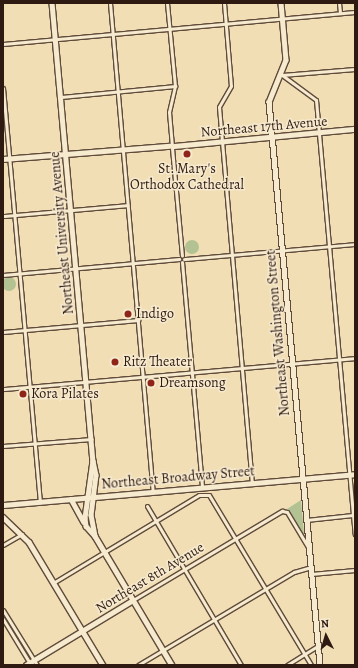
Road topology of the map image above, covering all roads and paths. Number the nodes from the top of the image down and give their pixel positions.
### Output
1 (52, 3) edge
2 (110, 3) edge
3 (167, 3) edge
4 (224, 3) edge
5 (281, 3) edge
6 (339, 3) edge
7 (355, 12) edge
8 (340, 13) junction
9 (283, 18) junction
10 (226, 24) junction
11 (170, 29) junction
12 (112, 34) junction
13 (56, 39) junction
14 (3, 44) edge
15 (355, 68) edge
16 (282, 75) junction
17 (174, 86) junction
18 (3, 88) edge
19 (118, 92) junction
20 (61, 97) junction
21 (355, 129) edge
22 (320, 133) junction
23 (272, 137) junction
24 (222, 141) junction
25 (172, 146) junction
26 (123, 149) junction
27 (66, 153) junction
28 (9, 158) junction
29 (3, 159) edge
30 (128, 205) junction
31 (71, 210) junction
32 (14, 215) junction
33 (3, 216) edge
34 (355, 244) edge
35 (330, 246) junction
36 (282, 250) junction
37 (232, 255) junction
38 (182, 259) junction
39 (132, 263) junction
40 (76, 268) junction
41 (20, 273) junction
42 (3, 275) edge
43 (138, 320) junction
44 (81, 325) junction
45 (24, 330) junction
46 (3, 332) edge
47 (355, 358) edge
48 (339, 359) junction
49 (292, 364) junction
50 (242, 368) junction
51 (192, 372) junction
52 (143, 377) junction
53 (86, 382) junction
54 (30, 387) junction
55 (3, 389) edge
56 (92, 439) junction
57 (35, 444) junction
58 (3, 446) edge
59 (93, 461) junction
60 (352, 474) edge
61 (302, 478) junction
62 (252, 483) junction
63 (202, 488) junction
64 (153, 492) junction
65 (94, 497) junction
66 (88, 498) junction
67 (71, 499) junction
68 (40, 502) junction
69 (3, 505) edge
70 (147, 506) dead end
71 (353, 515) junction
72 (3, 517) edge
73 (306, 520) junction
74 (154, 521) junction
75 (86, 526) junction
76 (22, 534) junction
77 (355, 534) edge
78 (95, 536) junction
79 (235, 539) junction
80 (3, 545) edge
81 (309, 548) junction
82 (104, 552) junction
83 (311, 567) junction
84 (184, 570) junction
85 (355, 570) edge
86 (311, 574) junction
87 (53, 582) junction
88 (265, 589) junction
89 (133, 600) junction
90 (3, 611) edge
91 (3, 619) edge
92 (214, 620) junction
93 (83, 631) junction
94 (318, 646) junction
95 (163, 650) junction
96 (305, 654) junction
97 (32, 664) edge
98 (103, 665) edge
99 (138, 665) edge
100 (172, 665) edge
101 (241, 665) edge
102 (287, 665) edge
103 (311, 665) edge
104 (320, 665) edge

1 - 13 main road, Northeast University Avenue
2 - 12 street
3 - 11 street
4 - 10 street
5 - 9 main road, Northeast Washington Street
6 - 8 street
7 - 8 street
8 - 9 street
9 - 10 street
9 - 16 main road, Northeast Washington Street
10 - 11 street
10 - 24 street
11 - 12 street
11 - 17 street
12 - 13 street
12 - 19 street
13 - 14 street
13 - 20 main road, Northeast University Avenue
15 - 16 street
16 - 22 street
16 - 23 main road, Northeast Washington Street
17 - 19 street
17 - 25 street
18 - 28 street
19 - 20 street
19 - 26 street
20 - 27 main road, Northeast University Avenue
21 - 22 main road, Northeast 17th Avenue
22 - 23 main road, Northeast 17th Avenue
22 - 35 street
23 - 24 main road, Northeast 17th Avenue
23 - 36 main road, Northeast Washington Street
24 - 25 main road, Northeast 17th Avenue
24 - 37 street
25 - 26 main road, Northeast 17th Avenue
25 - 38 street
26 - 27 main road, Northeast 17th Avenue
26 - 30 street
27 - 28 main road, Northeast 17th Avenue
27 - 31 main road, Northeast University Avenue
28 - 29 main road, Northeast 17th Avenue
28 - 32 street
30 - 31 street
30 - 39 street
31 - 32 street
31 - 40 main road, Northeast University Avenue
32 - 33 street
32 - 41 street
34 - 35 street
35 - 36 street
35 - 48 street
36 - 37 street
36 - 49 main road, Northeast Washington Street
37 - 38 street
37 - 50 street
38 - 39 street
38 - 51 street
39 - 40 street
39 - 43 street
40 - 41 street
40 - 44 main road, Northeast University Avenue
41 - 42 street
41 - 45 street
43 - 44 street
43 - 52 street
44 - 45 street
44 - 53 main road, Northeast University Avenue
45 - 46 street
45 - 54 street
47 - 48 street
48 - 49 street
48 - 60 street
49 - 50 street
49 - 61 main road, Northeast Washington Street
50 - 51 street
50 - 62 street
51 - 52 street
51 - 63 street
52 - 53 street
52 - 64 street
53 - 54 street
53 - 56 main road, Northeast University Avenue
54 - 55 street
54 - 57 street
56 - 57 street
56 - 59 main road, Northeast University Avenue
57 - 58 street
57 - 68 street
59 - 65 main road, Northeast University Avenue
59 - 66 main road, Northeast University Avenue
60 - 61 main road, Northeast Broadway Street
60 - 71 street
61 - 62 main road, Northeast Broadway Street
61 - 73 main road, Northeast Washington Street
62 - 63 main road, Northeast Broadway Street
63 - 64 main road, Northeast Broadway Street
64 - 65 main road, Northeast Broadway Street
65 - 66 main road, Northeast Broadway Street
65 - 78 main road, Northeast University Avenue
66 - 67 main road, Northeast Broadway Street
66 - 75 main road, Northeast University Avenue
67 - 68 main road, Northeast Broadway Street
67 - 75 main road
68 - 69 main road, Northeast Broadway Street
70 - 74 street
71 - 73 street
71 - 77 street
72 - 76 main road
73 - 81 main road, Northeast Washington Street
74 - 79 street
74 - 82 street
74 - 84 street
75 - 78 main road, Northeast University Avenue
76 - 80 street
76 - 87 main road
78 - 82 main road, Northeast University Avenue
79 - 81 street, Northeast 8th Avenue
79 - 84 street, Northeast 8th Avenue
79 - 88 street
81 - 83 main road, Northeast Washington Street
82 - 87 street
82 - 89 main road, Northeast University Avenue
83 - 86 main road, Northeast Washington Street
83 - 88 street
84 - 89 street, Northeast 8th Avenue
84 - 92 street
85 - 86 street
86 - 94 main road, Northeast Washington Street
87 - 93 main road
88 - 92 street
88 - 96 street
89 - 93 main road, Northeast 8th Avenue
89 - 95 main road, Northeast University Avenue
90 - 97 street
91 - 97 street
92 - 95 street
92 - 101 street
93 - 97 main road, Northeast 8th Avenue
93 - 98 main road
94 - 96 street
94 - 104 main road, Northeast Washington Street
95 - 99 street
95 - 100 main road, Northeast University Avenue
96 - 102 street
96 - 103 street

